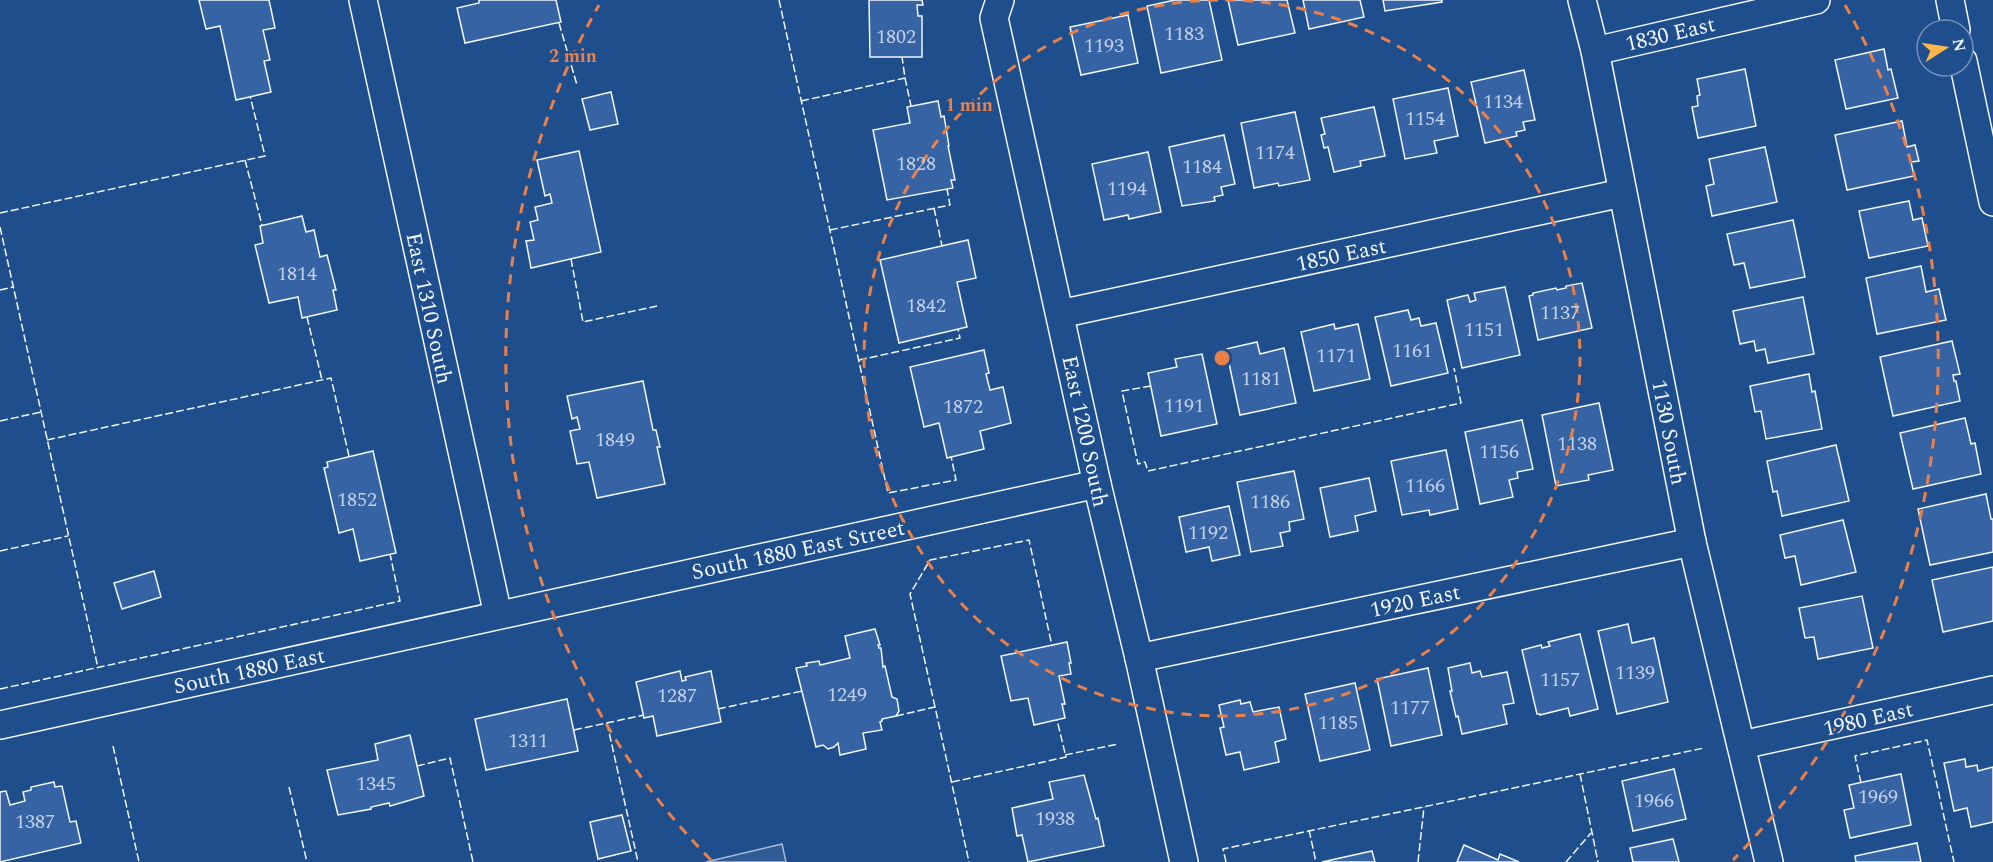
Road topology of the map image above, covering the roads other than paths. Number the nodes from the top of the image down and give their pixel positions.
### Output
1 (363, 0) edge
2 (1000, 0) edge
3 (1582, 0) edge
4 (1816, 0) edge
5 (1950, 0) edge
6 (1954, 18) edge
7 (1594, 51) junction
8 (1967, 78) edge
9 (1622, 193) junction
10 (1993, 202) edge
11 (1060, 314) junction
12 (1097, 484) junction
13 (1692, 542) junction
14 (498, 615) junction
15 (1139, 658) junction
16 (1993, 690) edge
17 (0, 725) edge
18 (1742, 746) junction
19 (1184, 862) edge
20 (1769, 862) edge

1 - 14 street, East 1310 South
2 - 11 street, East 1200 South
3 - 7 street, 1130 South
4 - 7 street, 1830 East
5 - 6 street
7 - 9 street, 1130 South
8 - 10 street
9 - 11 street, 1850 East
9 - 13 street, 1130 South
11 - 12 street, East 1200 South
12 - 14 street, South 1880 East Street
12 - 15 street, East 1200 South
13 - 15 street, 1920 East
13 - 18 street, 1130 South
14 - 17 street, South 1880 East
15 - 19 street, East 1200 South
16 - 18 street, 1980 East
18 - 20 street, 1130 South

